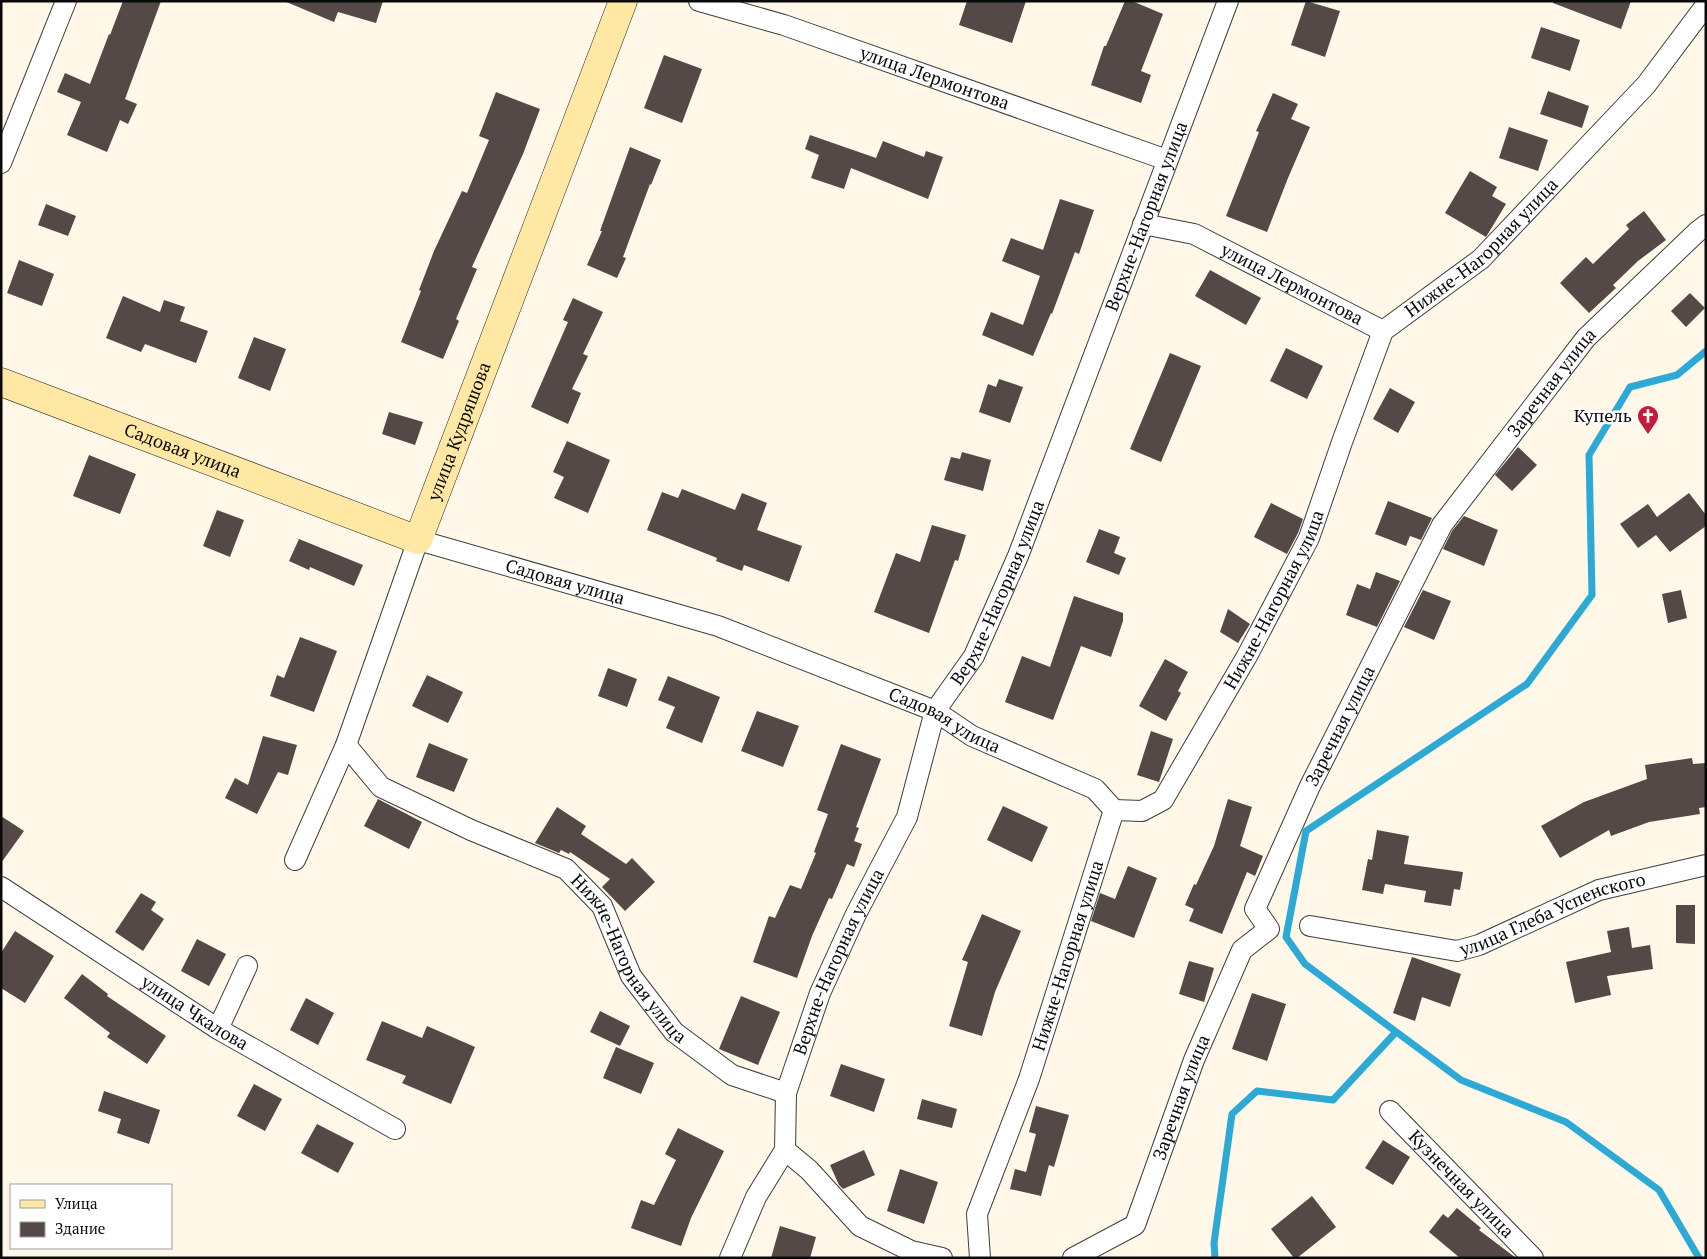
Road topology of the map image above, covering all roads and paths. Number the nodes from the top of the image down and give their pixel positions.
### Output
1 (66, 1) edge
2 (623, 1) edge
3 (699, 1) edge
4 (1228, 1) edge
5 (1706, 5) edge
6 (1167, 160) junction
7 (1, 163) edge
8 (1144, 224) junction
9 (1706, 225) edge
10 (1383, 331) junction
11 (1, 382) edge
12 (418, 540) junction
13 (935, 710) junction
14 (346, 745) junction
15 (1114, 810) junction
16 (295, 860) dead end
17 (1706, 865) edge
18 (1, 886) edge
19 (1310, 926) dead end
20 (247, 966) dead end
21 (218, 1029) junction
22 (786, 1093) junction
23 (1390, 1111) dead end
24 (395, 1129) dead end
25 (785, 1150) junction
26 (730, 1258) edge
27 (942, 1258) edge
28 (980, 1258) edge
29 (1073, 1258) edge
30 (1533, 1258) edge

1 - 7 street
2 - 12 street, улица Кудряшова
3 - 6 street, улица Лермонтова
4 - 6 street, Верхне-Нагорная улица
5 - 10 street, Нижне-Нагорная улица
6 - 8 street, Верхне-Нагорная улица
8 - 10 street, улица Лермонтова
8 - 13 street, Верхне-Нагорная улица
9 - 29 street, Заречная улица
10 - 15 street, Нижне-Нагорная улица
11 - 12 street, Садовая улица
12 - 13 street, Садовая улица
12 - 14 street, улица Кудряшова
13 - 15 street, Садовая улица
13 - 22 street, Верхне-Нагорная улица
14 - 16 street, улица Кудряшова
14 - 22 street, Нижне-Нагорная улица
15 - 28 street, Нижне-Нагорная улица
17 - 19 street, улица Глеба Успенского
18 - 21 street, улица Чкалова
20 - 21 street
21 - 24 street, улица Чкалова
22 - 25 street, Верхне-Нагорная улица
23 - 30 street, Кузнечная улица
25 - 26 street
25 - 27 street

